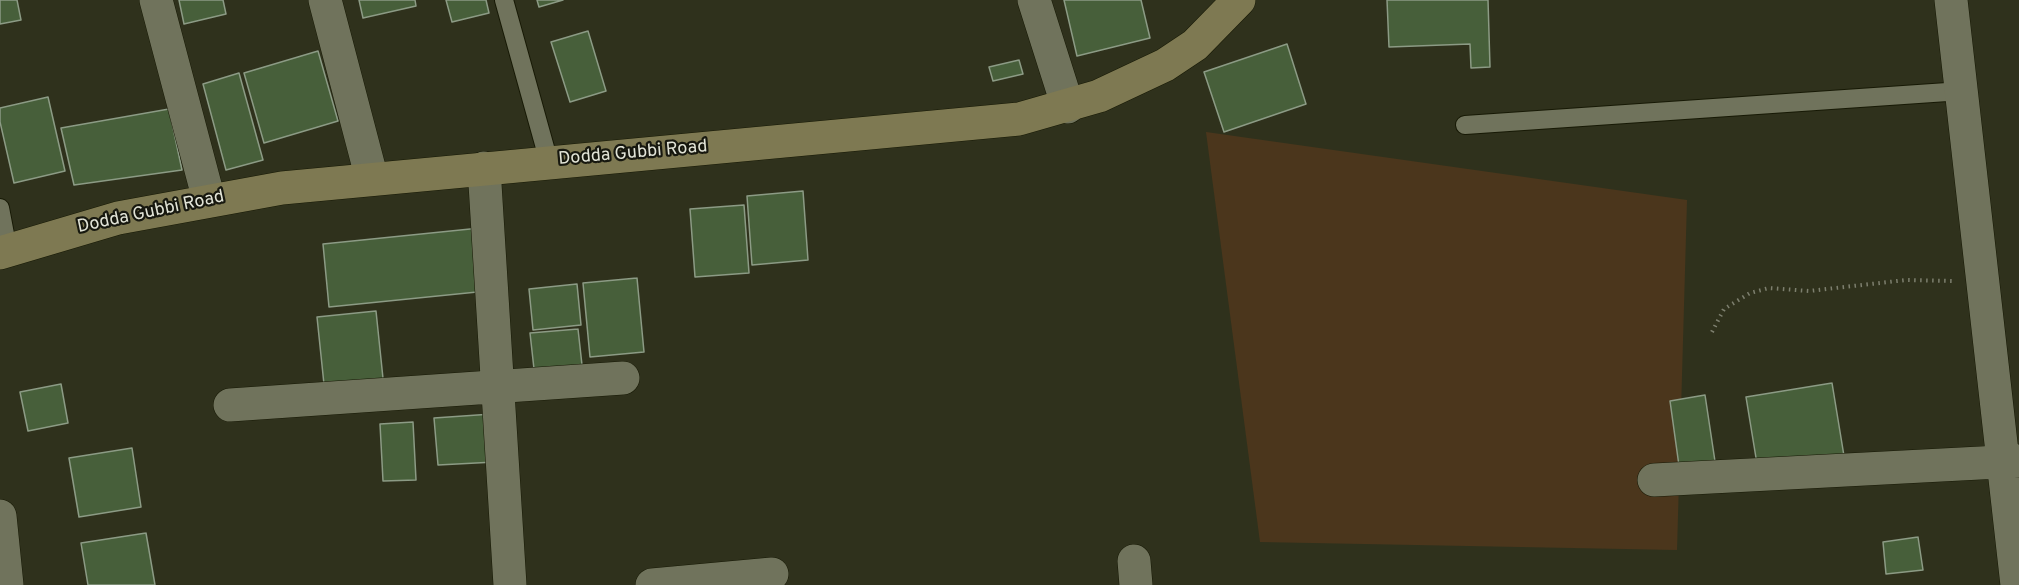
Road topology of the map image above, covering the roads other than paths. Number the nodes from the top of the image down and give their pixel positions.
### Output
1 (156, 0) edge
2 (325, 0) edge
3 (504, 0) edge
4 (1034, 0) edge
5 (1239, 0) edge
6 (1952, 0) edge
7 (1962, 91) junction
8 (1068, 107) junction
9 (1465, 125) dead end
10 (549, 162) junction
11 (484, 168) junction
12 (372, 179) junction
13 (209, 200) junction
14 (0, 208) edge
15 (4, 252) edge
16 (622, 378) dead end
17 (498, 388) junction
18 (230, 405) dead end
19 (2011, 462) edge
20 (1654, 480) dead end
21 (0, 516) edge
22 (0, 522) edge
23 (772, 573) dead end
24 (7, 585) edge
25 (510, 585) edge
26 (652, 585) edge
27 (2018, 585) edge

1 - 13 street
2 - 12 street
3 - 10 lane
4 - 8 street
5 - 8 main road, Dodda Gubbi Road
6 - 7 street
7 - 9 lane
7 - 19 street
8 - 10 main road, Dodda Gubbi Road
10 - 11 main road, Dodda Gubbi Road
11 - 12 main road, Dodda Gubbi Road
11 - 17 street
12 - 13 main road, Dodda Gubbi Road
13 - 15 main road, Dodda Gubbi Road
14 - 15 lane
16 - 17 street
17 - 18 street
17 - 25 street
19 - 20 street
19 - 27 street
21 - 22 street
22 - 24 street
23 - 26 street

